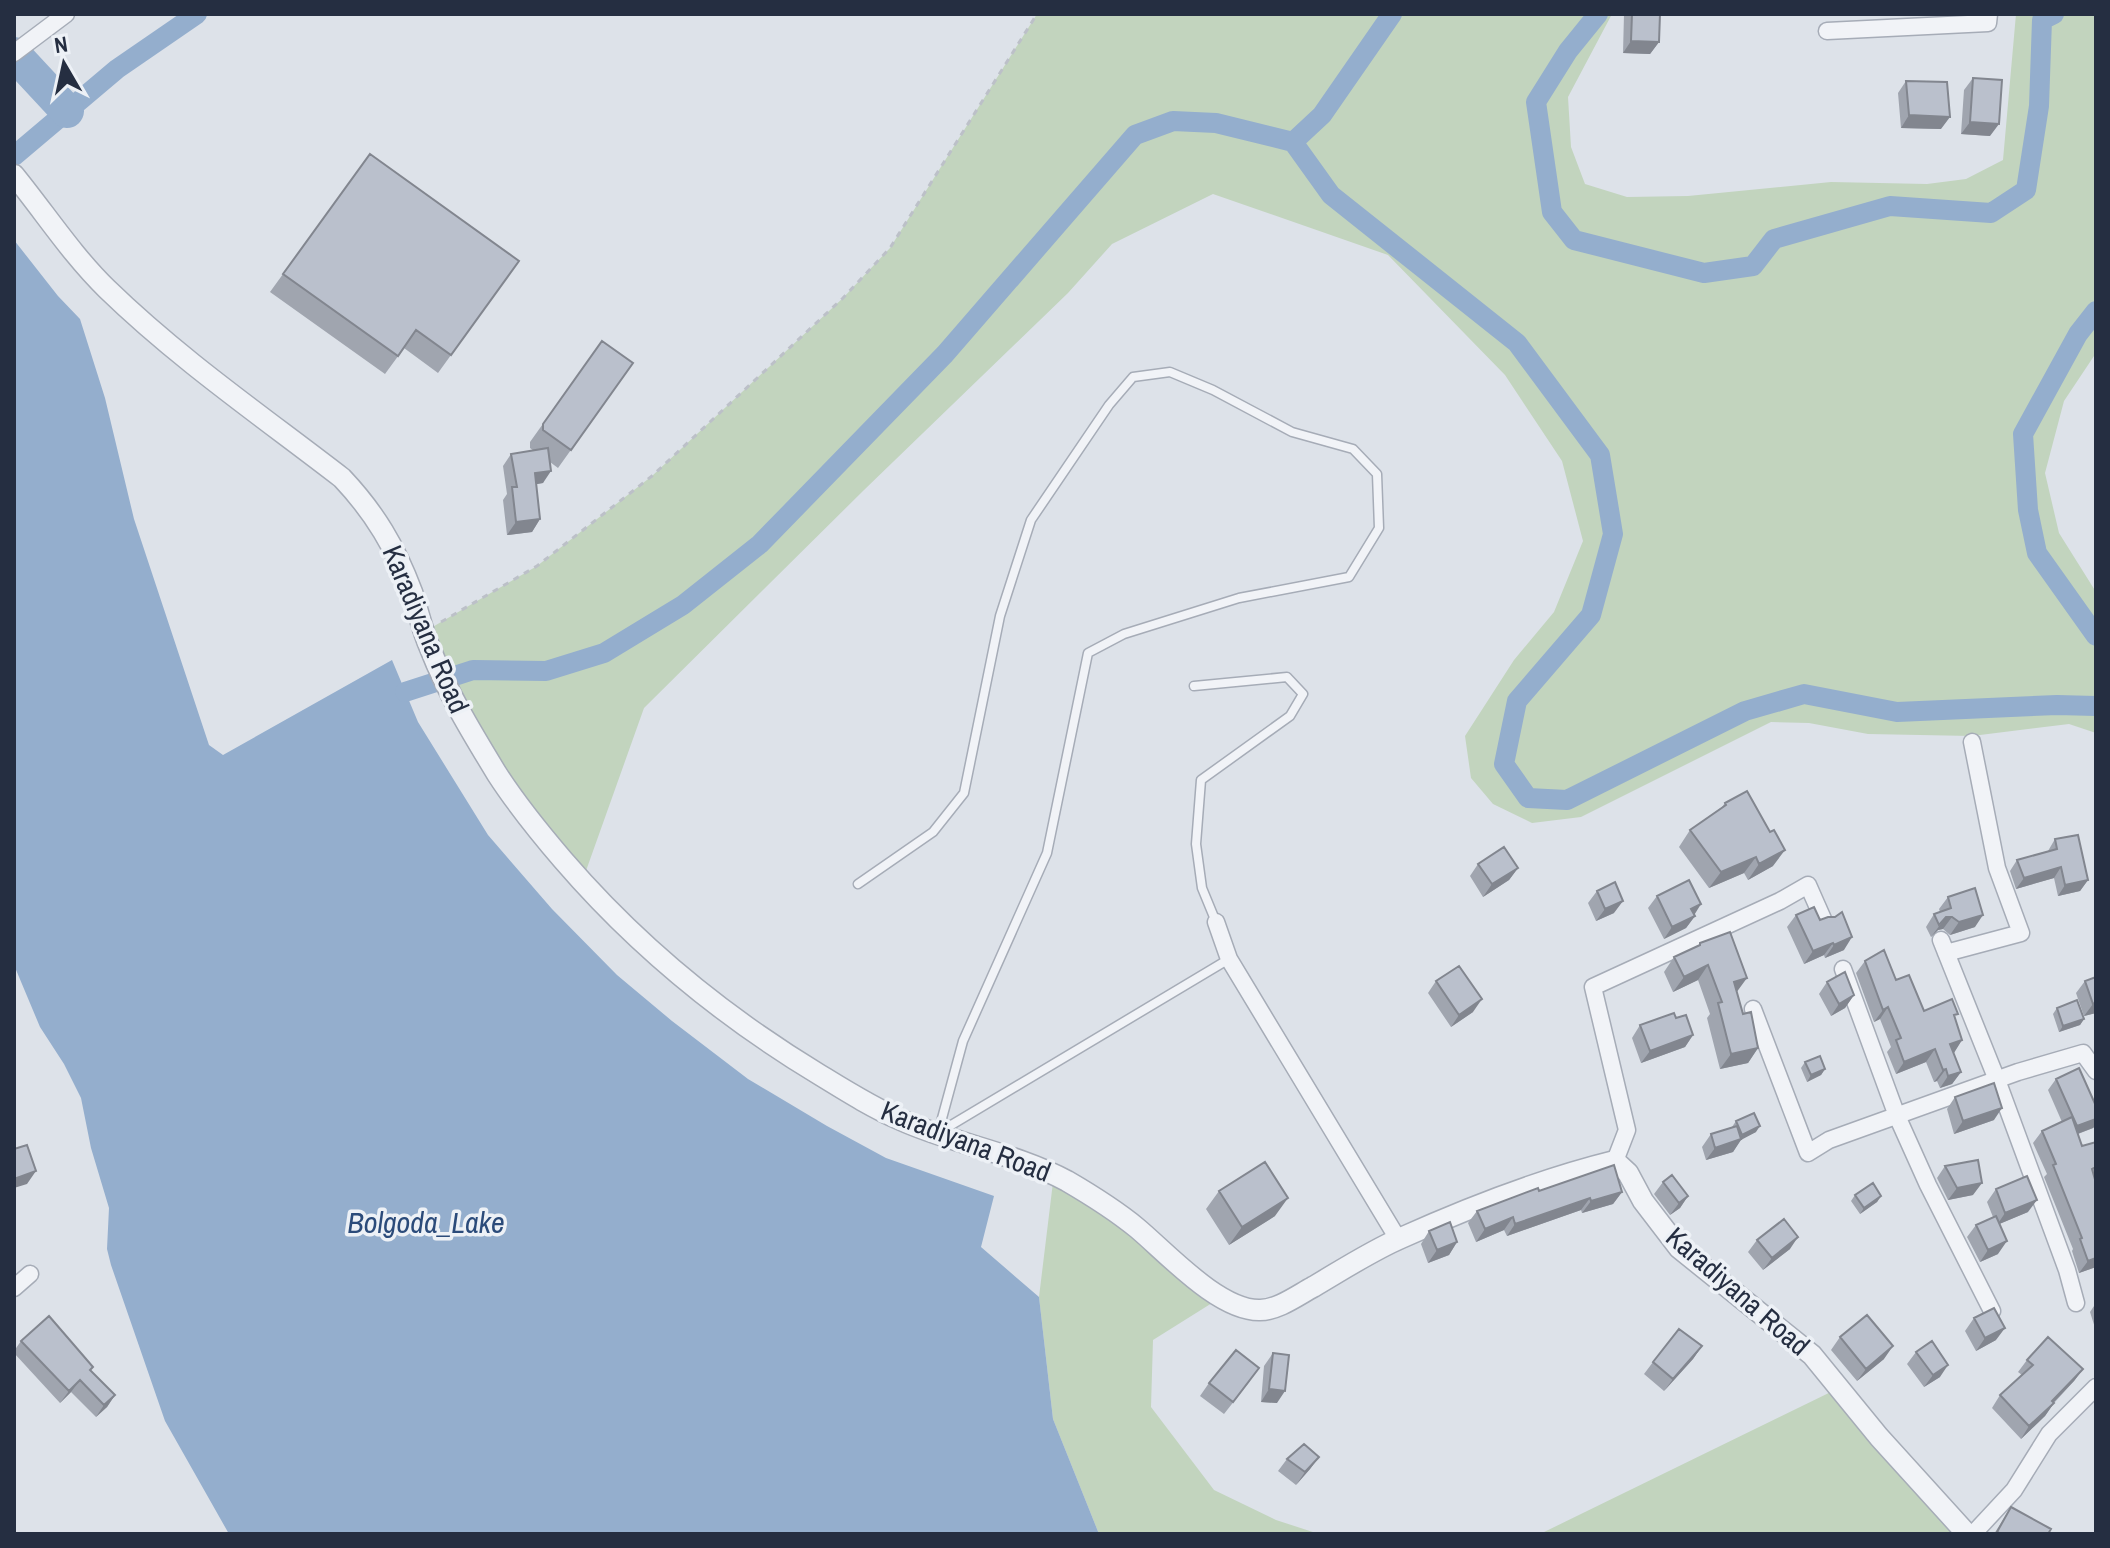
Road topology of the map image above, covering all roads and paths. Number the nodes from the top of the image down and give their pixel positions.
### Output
1 (66, 14) edge
2 (1037, 14) edge
3 (1989, 14) edge
4 (1827, 31) dead end
5 (18, 50) edge
6 (14, 175) edge
7 (427, 640) junction
8 (1194, 686) dead end
9 (1972, 742) dead end
10 (858, 884) dead end
11 (1823, 919) edge
12 (1216, 922) joint
13 (1229, 959) junction
14 (1843, 969) edge
15 (1753, 1009) edge
16 (2096, 1071) edge
17 (1997, 1080) junction
18 (1897, 1116) junction
19 (938, 1133) junction
20 (1615, 1161) junction
21 (1398, 1239) junction
22 (30, 1274) dead end
23 (14, 1288) edge
24 (2076, 1303) dead end
25 (1992, 1311) edge
26 (2096, 1387) edge
27 (1967, 1534) edge
28 (1973, 1534) edge

1 - 5 street
2 - 7 path
3 - 4 street
6 - 7 street, Karadiyana Road
7 - 19 street, Karadiyana Road
8 - 12 lane
9 - 17 street
10 - 19 lane
11 - 20 street
12 - 13 street
13 - 19 lane
13 - 21 street
14 - 18 street
15 - 18 street
16 - 17 street
17 - 18 street
17 - 24 street
18 - 25 street
19 - 21 street, Karadiyana Road
20 - 21 street, Karadiyana Road
20 - 27 street, Karadiyana Road
22 - 23 street
26 - 28 street

